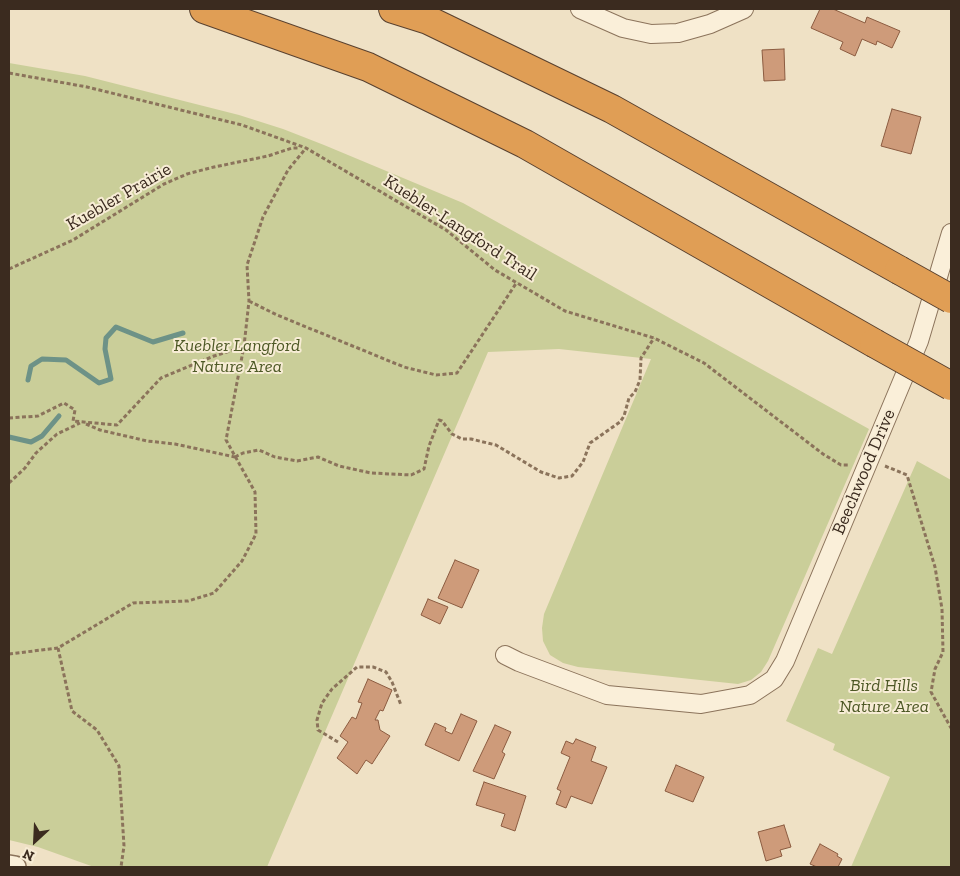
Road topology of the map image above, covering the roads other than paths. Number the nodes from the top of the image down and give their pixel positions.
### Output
1 (204, 9) edge
2 (393, 9) edge
3 (580, 9) edge
4 (744, 9) edge
5 (951, 233) edge
6 (951, 299) edge
7 (951, 386) edge
8 (505, 655) dead end
9 (9, 866) edge
10 (15, 867) edge

1 - 7 highway, bridge
2 - 6 highway, bridge
3 - 4 street
5 - 8 street, Beechwood Drive
9 - 10 street

